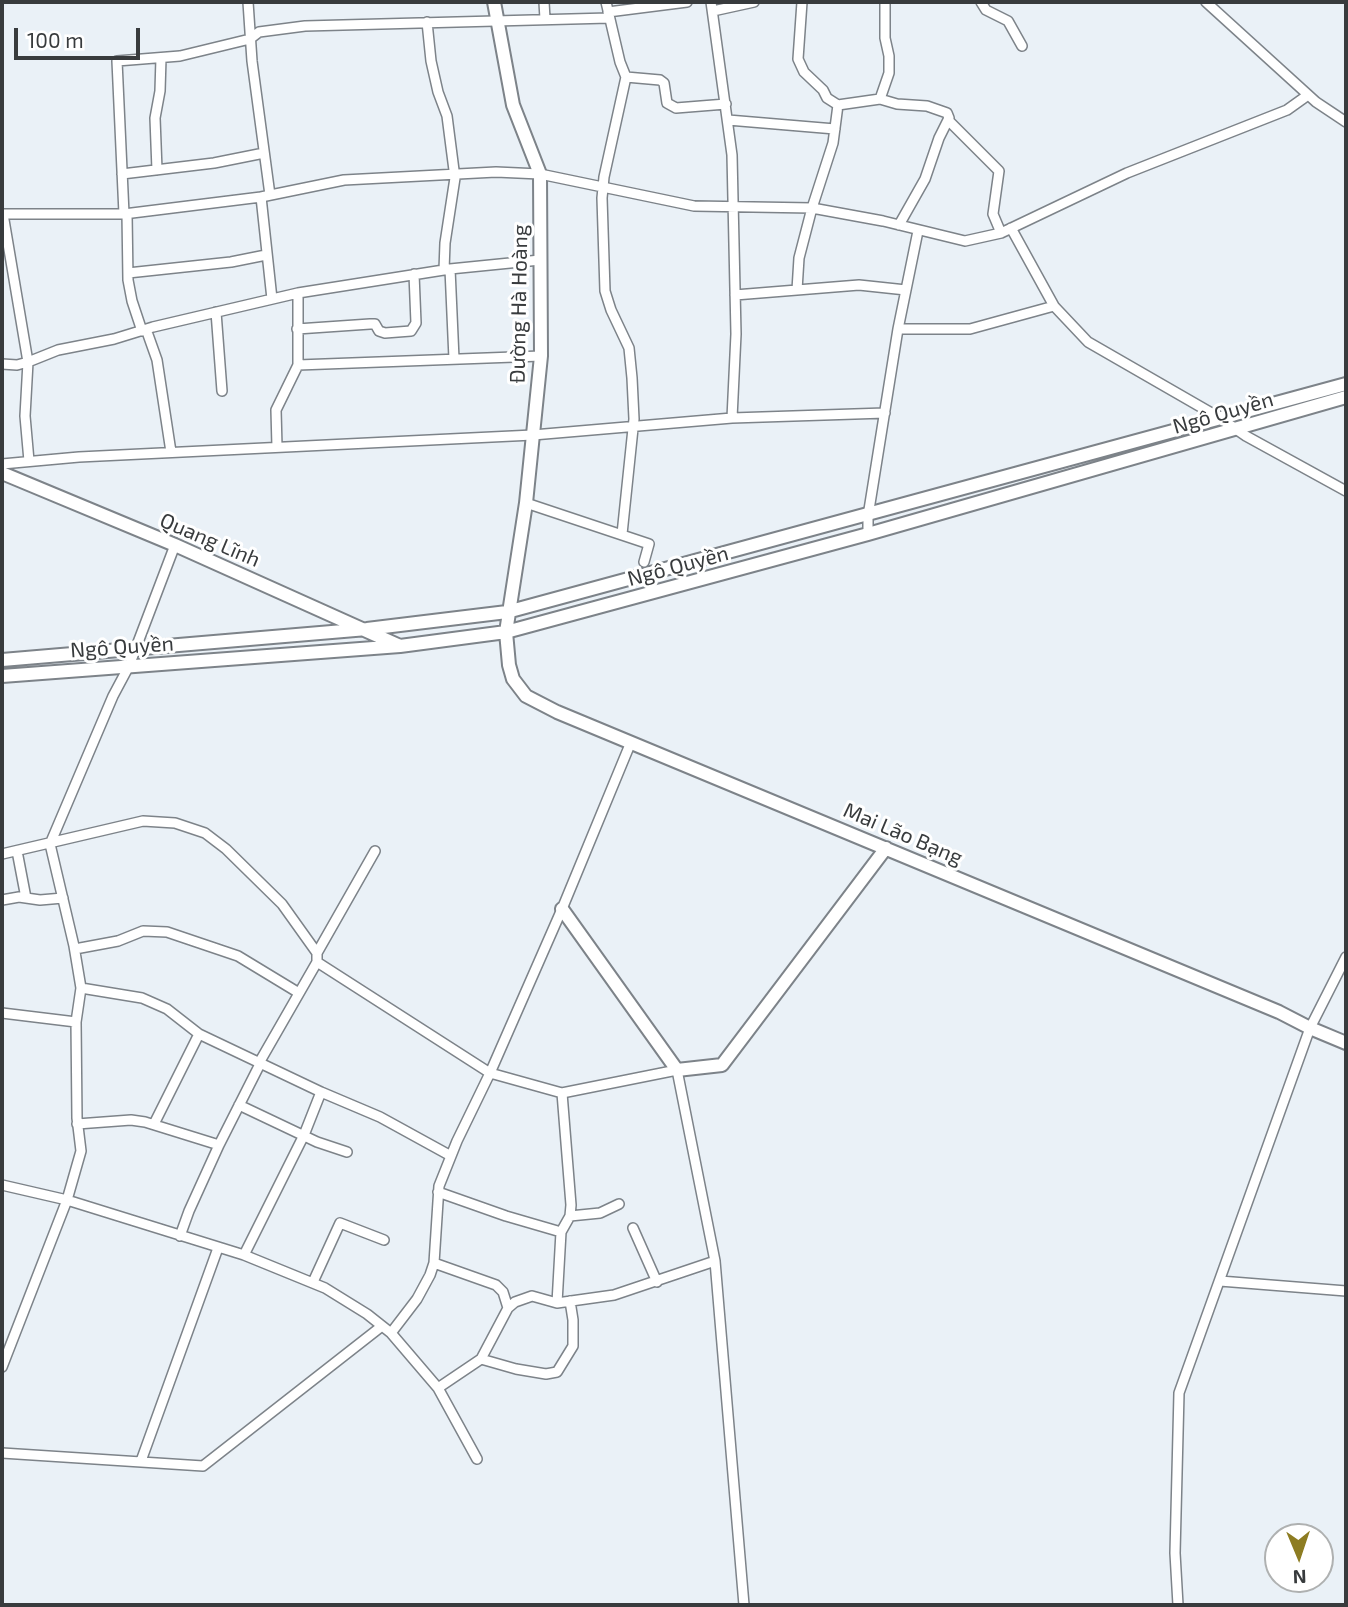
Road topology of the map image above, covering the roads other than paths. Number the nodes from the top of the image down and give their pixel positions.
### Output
1 (248, 2) edge
2 (494, 2) edge
3 (544, 2) edge
4 (687, 2) edge
5 (754, 2) edge
6 (790, 2) edge
7 (885, 2) edge
8 (981, 2) edge
9 (1206, 2) edge
10 (802, 3) edge
11 (712, 6) edge
12 (608, 11) edge
13 (545, 19) junction
14 (496, 20) junction
15 (427, 22) junction
16 (250, 38) junction
17 (1022, 46) dead end
18 (161, 58) junction
19 (626, 77) junction
20 (1308, 94) junction
21 (880, 99) junction
22 (726, 104) junction
23 (838, 105) junction
24 (728, 120) junction
25 (948, 120) junction
26 (1346, 122) edge
27 (835, 129) junction
28 (264, 153) junction
29 (157, 170) junction
30 (122, 174) junction
31 (454, 174) junction
32 (540, 174) junction
33 (602, 188) junction
34 (266, 196) junction
35 (732, 206) junction
36 (812, 208) junction
37 (126, 214) junction
38 (899, 225) junction
39 (1012, 228) junction
40 (918, 231) junction
41 (1001, 233) junction
42 (5, 239) edge
43 (266, 255) junction
44 (540, 260) junction
45 (447, 269) junction
46 (128, 273) junction
47 (414, 274) junction
48 (797, 290) junction
49 (905, 290) junction
50 (298, 293) junction
51 (735, 295) junction
52 (272, 299) junction
53 (1054, 306) junction
54 (216, 312) junction
55 (297, 329) junction
56 (898, 329) junction
57 (144, 330) junction
58 (541, 356) junction
59 (454, 359) junction
60 (28, 362) junction
61 (2, 364) edge
62 (298, 365) junction
63 (1346, 384) edge
64 (222, 391) dead end
65 (1346, 397) edge
66 (885, 412) junction
67 (732, 418) junction
68 (1220, 418) junction
69 (633, 426) junction
70 (1236, 429) junction
71 (533, 435) junction
72 (277, 447) junction
73 (171, 452) junction
74 (29, 461) junction
75 (2, 464) edge
76 (2, 473) edge
77 (1346, 491) edge
78 (526, 502) junction
79 (868, 516) junction
80 (622, 534) junction
81 (868, 534) junction
82 (175, 545) junction
83 (644, 562) dead end
84 (507, 612) junction
85 (367, 629) junction
86 (506, 632) junction
87 (400, 646) junction
88 (134, 650) junction
89 (2, 660) edge
90 (130, 666) junction
91 (2, 676) edge
92 (631, 741) junction
93 (50, 844) junction
94 (886, 848) junction
95 (17, 851) junction
96 (375, 851) dead end
97 (2, 854) edge
98 (26, 898) junction
99 (63, 898) junction
100 (2, 900) edge
101 (562, 909) junction
102 (75, 949) junction
103 (317, 957) junction
104 (1345, 962) edge
105 (81, 988) junction
106 (299, 993) junction
107 (2, 1013) edge
108 (76, 1022) junction
109 (1310, 1028) junction
110 (199, 1034) junction
111 (1346, 1043) edge
112 (260, 1063) junction
113 (677, 1070) junction
114 (490, 1073) junction
115 (321, 1092) junction
116 (562, 1093) junction
117 (239, 1105) junction
118 (77, 1124) junction
119 (154, 1124) junction
120 (304, 1135) junction
121 (219, 1145) junction
122 (346, 1152) dead end
123 (451, 1156) junction
124 (2, 1185) edge
125 (438, 1192) junction
126 (66, 1200) junction
127 (618, 1204) dead end
128 (570, 1216) junction
129 (634, 1228) dead end
130 (561, 1232) junction
131 (180, 1236) junction
132 (384, 1240) dead end
133 (218, 1248) junction
134 (244, 1255) junction
135 (715, 1261) junction
136 (434, 1263) junction
137 (1220, 1281) junction
138 (313, 1282) junction
139 (657, 1282) junction
140 (1346, 1291) edge
141 (570, 1301) junction
142 (557, 1303) junction
143 (508, 1308) junction
144 (382, 1325) junction
145 (391, 1333) junction
146 (481, 1359) junction
147 (2, 1367) edge
148 (438, 1388) junction
149 (2, 1453) edge
150 (477, 1459) dead end
151 (141, 1461) junction
152 (744, 1605) edge
153 (1178, 1605) edge

1 - 16 street
2 - 14 main road, Đường Hà Hoàng
3 - 13 street
4 - 12 street
5 - 11 street
6 - 10 street
7 - 21 street
8 - 17 street
9 - 20 street
10 - 23 street
11 - 22 street
12 - 13 street
12 - 19 street
13 - 14 street
14 - 15 street
14 - 32 main road, Đường Hà Hoàng
15 - 16 street
15 - 31 street
16 - 18 street
16 - 28 street
18 - 29 street
18 - 30 street
19 - 22 street
19 - 33 street
20 - 26 street
20 - 39 street
21 - 23 street
21 - 25 street
22 - 24 street
23 - 27 street
24 - 27 street
24 - 35 street
25 - 38 street
25 - 41 street
27 - 36 street
28 - 29 street
28 - 34 street
29 - 30 street
30 - 37 street
31 - 32 street
31 - 34 street
31 - 45 street
32 - 33 street
32 - 44 main road, Đường Hà Hoàng
33 - 35 street
33 - 69 street
34 - 37 street
34 - 43 street
35 - 36 street
35 - 51 street
36 - 38 street
36 - 48 street
37 - 42 street
37 - 46 street
38 - 40 street
39 - 41 street
39 - 53 street
40 - 41 street
40 - 49 street
42 - 60 street
43 - 46 street
43 - 52 street
44 - 45 street
44 - 58 main road, Đường Hà Hoàng
45 - 47 street
45 - 59 street
46 - 57 street
47 - 50 street
47 - 55 street
48 - 49 street
48 - 51 street
49 - 56 street
50 - 52 street
50 - 55 street
51 - 67 street
52 - 54 street
53 - 56 street
53 - 68 street
54 - 57 street
54 - 64 street
55 - 62 street
56 - 66 street
57 - 60 street
57 - 73 street
58 - 59 street
58 - 71 main road, Đường Hà Hoàng
59 - 62 street
60 - 61 street
60 - 74 street
62 - 72 street
63 - 68 main road, Ngô Quyền
65 - 70 main road, Ngô Quyền
66 - 67 street
66 - 79 street
67 - 69 street
68 - 70 street
68 - 79 main road, Ngô Quyền
69 - 71 street
69 - 80 street
70 - 77 street
70 - 81 main road, Ngô Quyền
71 - 72 street
71 - 78 main road, Đường Hà Hoàng
72 - 73 street
73 - 74 street
74 - 75 street
76 - 82 main road, Quang Lĩnh
78 - 80 street
78 - 84 main road, Đường Hà Hoàng
79 - 81 street
79 - 84 main road, Ngô Quyền
80 - 83 street
81 - 86 main road, Ngô Quyền
82 - 85 main road, Quang Lĩnh
82 - 88 street
84 - 85 main road, Ngô Quyền
84 - 86 main road, Mai Lão Bạng
85 - 87 main road, Quang Lĩnh
85 - 88 main road, Ngô Quyền
86 - 87 main road, Ngô Quyền
86 - 92 main road, Mai Lão Bạng
87 - 90 main road, Ngô Quyền
88 - 89 main road, Ngô Quyền
88 - 90 street
90 - 91 main road, Ngô Quyền
90 - 93 street
92 - 94 main road, Mai Lão Bạng
92 - 101 street
93 - 95 street
93 - 99 street
93 - 103 street
94 - 109 main road, Mai Lão Bạng
94 - 113 main road
95 - 97 street
95 - 98 street
96 - 103 street
98 - 99 street
98 - 100 street
99 - 102 street
101 - 113 main road
101 - 114 street
102 - 105 street
102 - 106 street
103 - 106 street
103 - 114 street
104 - 109 street
105 - 108 street
105 - 110 street
106 - 112 street
107 - 108 street
108 - 118 street
109 - 111 main road, Mai Lão Bạng
109 - 137 street
110 - 112 street
110 - 119 street
112 - 115 street
112 - 117 street
113 - 116 street
113 - 135 street
114 - 116 street
114 - 123 street
115 - 120 street
115 - 123 street
116 - 128 street
117 - 120 street
117 - 121 street
118 - 119 street
118 - 126 street
119 - 121 street
120 - 122 street
120 - 134 street
121 - 131 street
123 - 125 street
124 - 126 street
125 - 130 street
125 - 136 street
126 - 131 street
126 - 147 street
127 - 128 street
128 - 130 street
129 - 139 street
130 - 142 street
131 - 133 street
132 - 138 street
133 - 134 street
133 - 151 street
134 - 138 street
135 - 139 street
135 - 152 street
136 - 143 street
136 - 145 street
137 - 140 street
137 - 153 street
138 - 144 street
139 - 141 street
141 - 142 street
141 - 146 street
142 - 143 street
143 - 146 street
144 - 145 street
144 - 151 street
145 - 148 street
146 - 148 street
148 - 150 street
149 - 151 street

